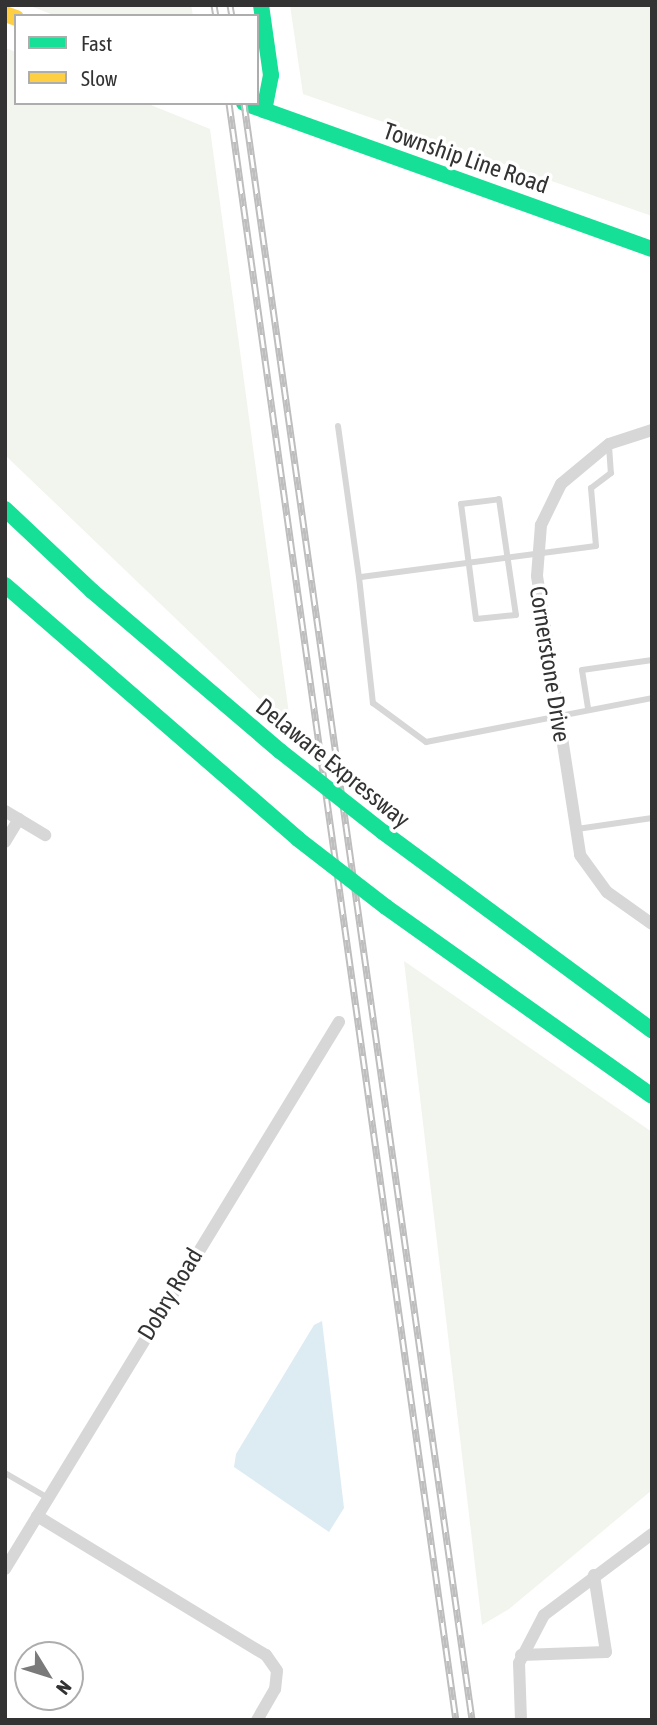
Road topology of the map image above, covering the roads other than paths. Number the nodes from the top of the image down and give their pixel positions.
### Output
1 (261, 5) edge
2 (250, 105) edge
3 (264, 110) junction
4 (652, 249) edge
5 (338, 426) dead end
6 (652, 429) edge
7 (608, 444) junction
8 (5, 509) edge
9 (537, 555) junction
10 (509, 559) junction
11 (469, 564) junction
12 (359, 577) junction
13 (5, 584) edge
14 (652, 660) edge
15 (652, 698) edge
16 (588, 708) junction
17 (558, 713) junction
18 (5, 811) edge
19 (652, 818) edge
20 (19, 819) junction
21 (575, 829) junction
22 (46, 835) dead end
23 (5, 842) edge
24 (652, 924) edge
25 (339, 1022) dead end
26 (652, 1030) edge
27 (652, 1096) edge
28 (5, 1472) edge
29 (48, 1498) junction
30 (37, 1516) junction
31 (652, 1534) edge
32 (5, 1569) edge
33 (594, 1575) junction
34 (521, 1655) junction
35 (257, 1720) edge
36 (521, 1720) edge

1 - 3 main road
2 - 3 main road, Township Line Road
3 - 4 main road, Township Line Road
5 - 12 lane
6 - 7 street, Cornerstone Drive
7 - 9 street, Cornerstone Drive
7 - 9 lane
8 - 26 main road, Delaware Expressway, bridge
9 - 10 lane
9 - 17 street, Cornerstone Drive
10 - 11 lane
10 - 11 lane
10 - 11 lane
11 - 12 lane
12 - 17 lane
13 - 27 main road, bridge
14 - 16 lane
15 - 16 lane
16 - 17 lane
17 - 21 street, Cornerstone Drive
18 - 20 street
19 - 21 lane
20 - 22 street
20 - 23 street
21 - 24 street, Cornerstone Drive
25 - 29 street, Dobry Road
28 - 29 lane
29 - 30 street, Dobry Road
30 - 32 street, Dobry Road
30 - 35 street
31 - 33 street
33 - 34 street
33 - 34 street
34 - 36 street

